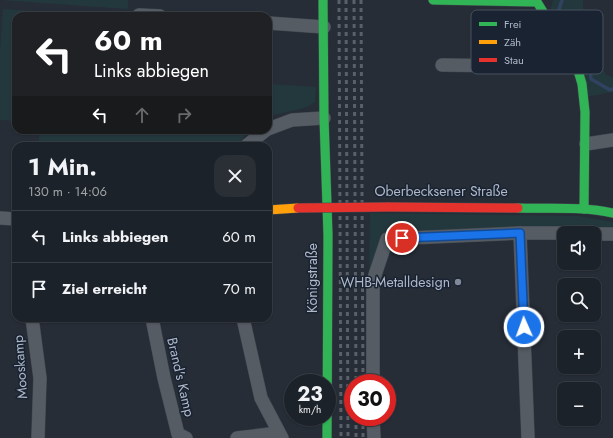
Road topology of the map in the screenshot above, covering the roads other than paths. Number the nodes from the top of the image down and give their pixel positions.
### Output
1 (323, 0) edge
2 (433, 0) edge
3 (541, 10) edge
4 (272, 23) edge
5 (324, 27) junction
6 (442, 65) dead end
7 (471, 65) edge
8 (579, 74) edge
9 (324, 118) junction
10 (272, 127) edge
11 (261, 134) edge
12 (613, 140) edge
13 (251, 142) edge
14 (586, 144) junction
15 (584, 209) junction
16 (272, 210) edge
17 (613, 214) edge
18 (0, 218) edge
19 (12, 219) edge
20 (520, 233) junction
21 (557, 233) edge
22 (601, 234) edge
23 (613, 234) edge
24 (33, 322) edge
25 (153, 322) edge
26 (244, 322) edge
27 (373, 374) edge
28 (374, 426) edge
29 (280, 436) edge
30 (38, 438) edge
31 (186, 438) edge
32 (236, 438) edge
33 (327, 438) edge
34 (374, 438) edge
35 (528, 438) edge

1 - 5 street, Königstraße
2 - 3 street
4 - 5 street
5 - 9 street, Königstraße
6 - 7 street
8 - 14 street
9 - 10 street
9 - 33 street, Königstraße
11 - 13 street
12 - 14 street
14 - 15 street
15 - 16 street, Oberbecksener Straße, bridge
15 - 17 street, Oberbecksener Straße
18 - 19 street
20 - 21 street
20 - 27 street
20 - 35 street
22 - 23 street
24 - 30 street, Mooskamp
25 - 31 street, Brand's Kamp
26 - 29 street
28 - 34 street
29 - 32 street

